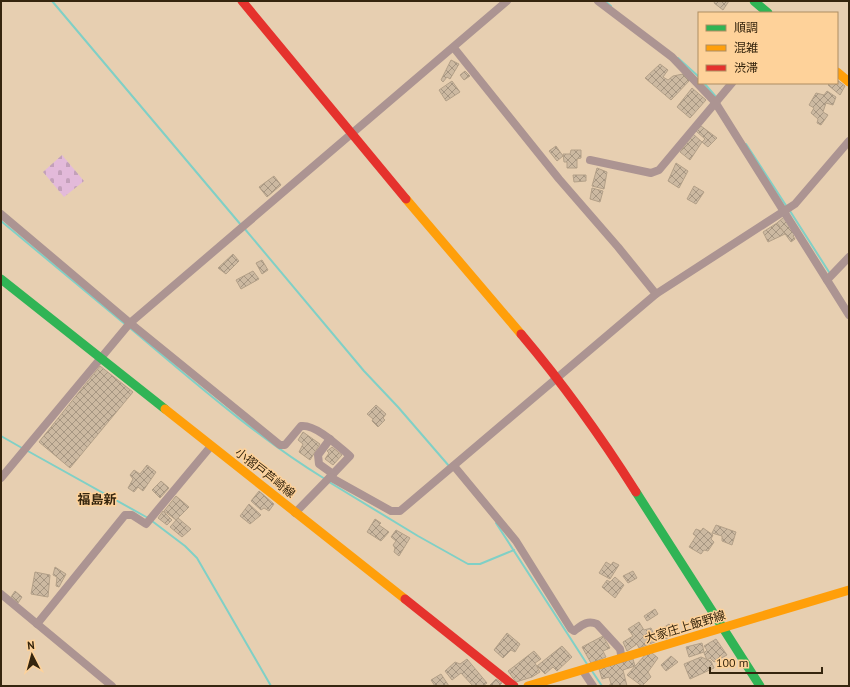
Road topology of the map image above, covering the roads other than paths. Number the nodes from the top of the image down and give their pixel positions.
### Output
1 (242, 1) edge
2 (507, 1) edge
3 (598, 1) edge
4 (754, 1) edge
5 (767, 12) edge
6 (454, 48) junction
7 (838, 73) edge
8 (849, 82) edge
9 (731, 84) edge
10 (715, 102) junction
11 (351, 134) junction
12 (849, 141) edge
13 (590, 160) dead end
14 (784, 212) junction
15 (1, 214) edge
16 (849, 258) edge
17 (1, 279) edge
18 (827, 280) junction
19 (656, 294) junction
20 (849, 314) edge
21 (130, 323) junction
22 (100, 358) junction
23 (558, 377) junction
24 (330, 439) junction
25 (211, 446) junction
26 (454, 466) junction
27 (332, 475) junction
28 (1, 478) edge
29 (295, 513) junction
30 (849, 590) edge
31 (1, 594) edge
32 (36, 624) junction
33 (722, 628) junction
34 (622, 659) junction
35 (583, 671) junction
36 (112, 686) edge
37 (514, 686) edge
38 (528, 686) edge
39 (594, 686) edge
40 (760, 686) edge

1 - 11 main road
2 - 6 street
3 - 10 street
4 - 5 main road
6 - 11 street
6 - 19 street
7 - 8 main road
9 - 10 street
10 - 13 street
10 - 14 street
11 - 21 street
11 - 23 main road
12 - 14 street
14 - 18 street
14 - 19 street
15 - 21 street
16 - 18 street
17 - 22 main road, 小摺戸芦崎線
18 - 20 street
19 - 23 street
21 - 22 street
21 - 24 street
22 - 25 main road, 小摺戸芦崎線
22 - 28 street
23 - 26 street
23 - 33 main road
24 - 27 street
24 - 27 street
25 - 29 main road, 小摺戸芦崎線
25 - 32 street
26 - 27 street
26 - 34 street
27 - 29 street
29 - 37 main road, 小摺戸芦崎線
30 - 33 main road, 大家庄上飯野線
31 - 32 street
32 - 36 street
33 - 34 main road, 大家庄上飯野線
33 - 40 main road
34 - 35 main road, 大家庄上飯野線
35 - 38 main road, 大家庄上飯野線
35 - 39 street

